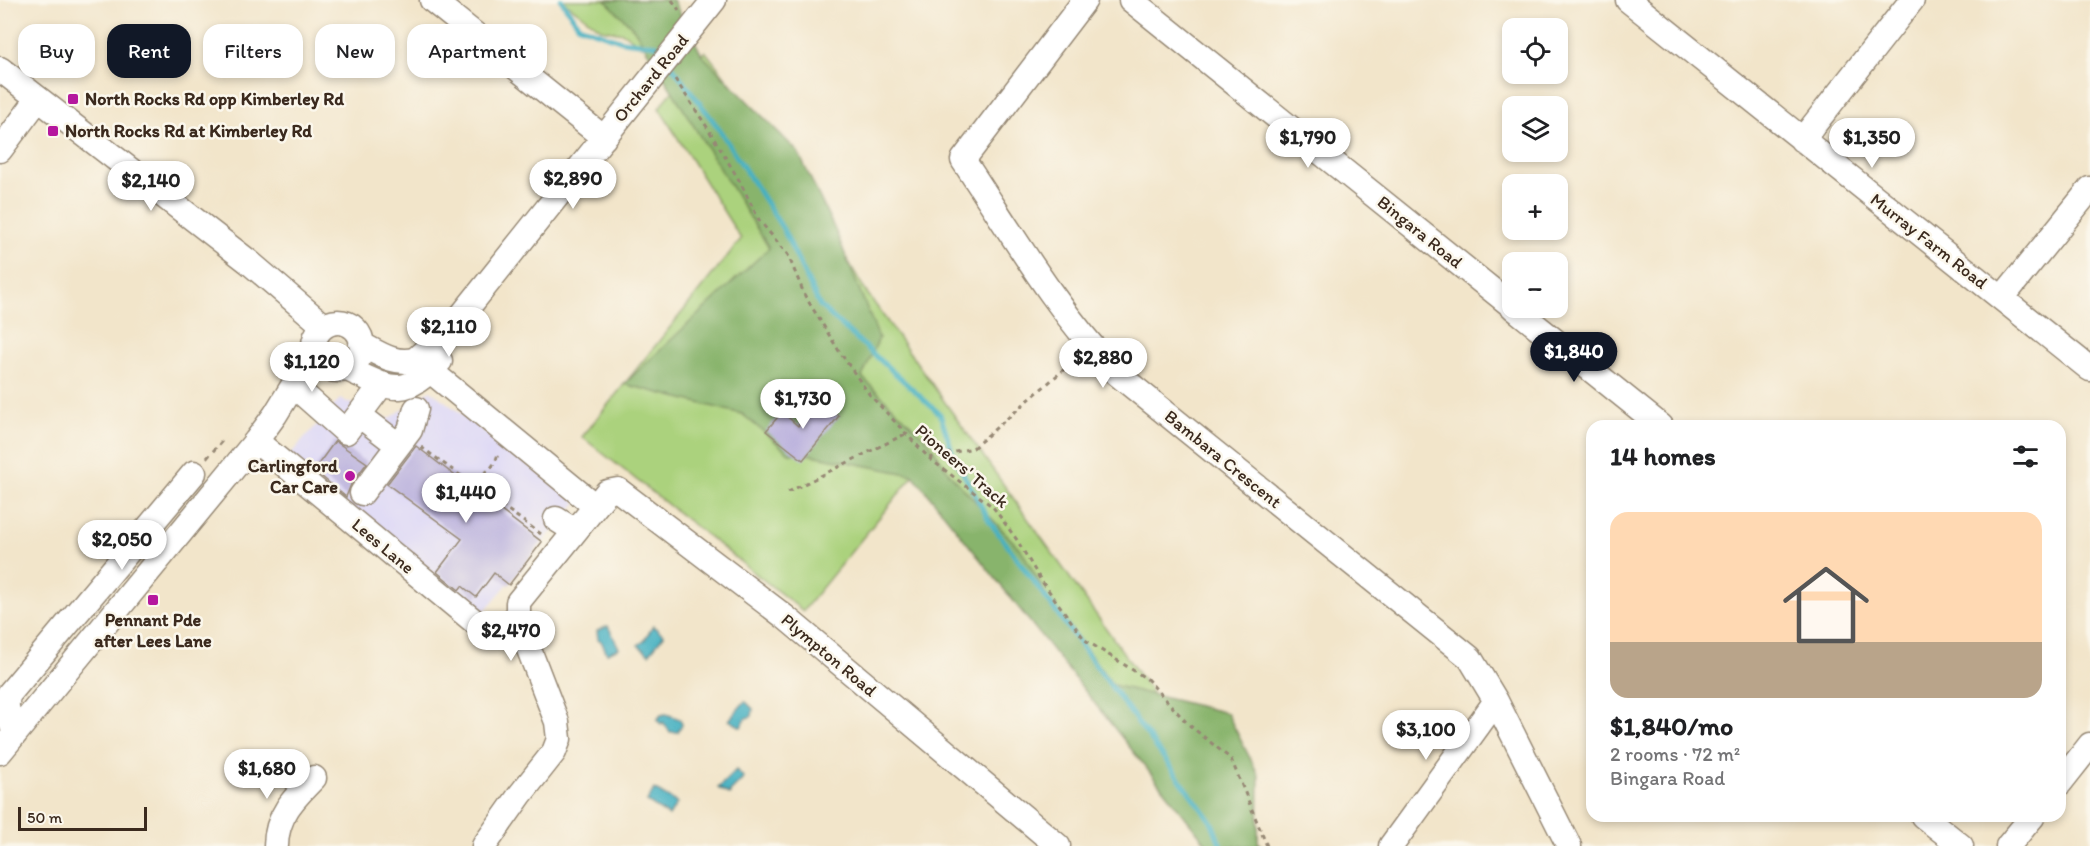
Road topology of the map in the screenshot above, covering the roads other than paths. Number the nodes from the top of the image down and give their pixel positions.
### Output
1 (432, 0) edge
2 (714, 0) edge
3 (1085, 0) edge
4 (1131, 0) edge
5 (1628, 0) edge
6 (1912, 0) edge
7 (0, 69) edge
8 (38, 99) junction
9 (604, 138) junction
10 (1802, 140) junction
11 (0, 150) edge
12 (2090, 189) edge
13 (1502, 298) edge
14 (2002, 298) junction
15 (1527, 318) edge
16 (324, 326) junction
17 (361, 344) junction
18 (315, 350) junction
19 (423, 365) junction
20 (339, 368) junction
21 (2090, 369) edge
22 (393, 386) junction
23 (303, 394) junction
24 (275, 415) junction
25 (359, 415) junction
26 (1654, 420) edge
27 (401, 440) junction
28 (256, 441) junction
29 (194, 473) dead end
30 (362, 493) dead end
31 (595, 506) junction
32 (518, 621) junction
33 (1496, 701) junction
34 (7, 743) edge
35 (2090, 745) edge
36 (2066, 775) edge
37 (314, 778) dead end
38 (1931, 822) edge
39 (2027, 822) edge
40 (276, 846) edge
41 (484, 846) edge
42 (1058, 846) edge
43 (1391, 846) edge
44 (1569, 846) edge
45 (1961, 846) edge
46 (2008, 846) edge

1 - 9 street
2 - 9 street, Orchard Road
3 - 33 street, Bambara Crescent
4 - 13 street, Bingara Road
5 - 10 street, Murray Farm Road
6 - 10 street
7 - 8 street
8 - 11 street
8 - 16 street
9 - 19 street, Orchard Road
10 - 14 street, Murray Farm Road
12 - 14 street
14 - 21 street, Murray Farm Road
15 - 26 street, Bingara Road
16 - 17 street
16 - 18 street
17 - 19 street
17 - 20 street
18 - 20 street
18 - 24 street
19 - 22 street, Orchard Road
19 - 31 street
20 - 22 street
20 - 23 street
22 - 25 street
22 - 27 street
23 - 24 street
23 - 25 street
24 - 28 street
25 - 27 street
27 - 30 street
28 - 32 street, Lees Lane
28 - 34 street
29 - 34 street
31 - 32 street, Plympton Road
31 - 42 street, Plympton Road
32 - 41 street
33 - 43 street
33 - 44 street, Bambara Crescent
35 - 36 street
37 - 40 street
38 - 45 street
39 - 46 street

